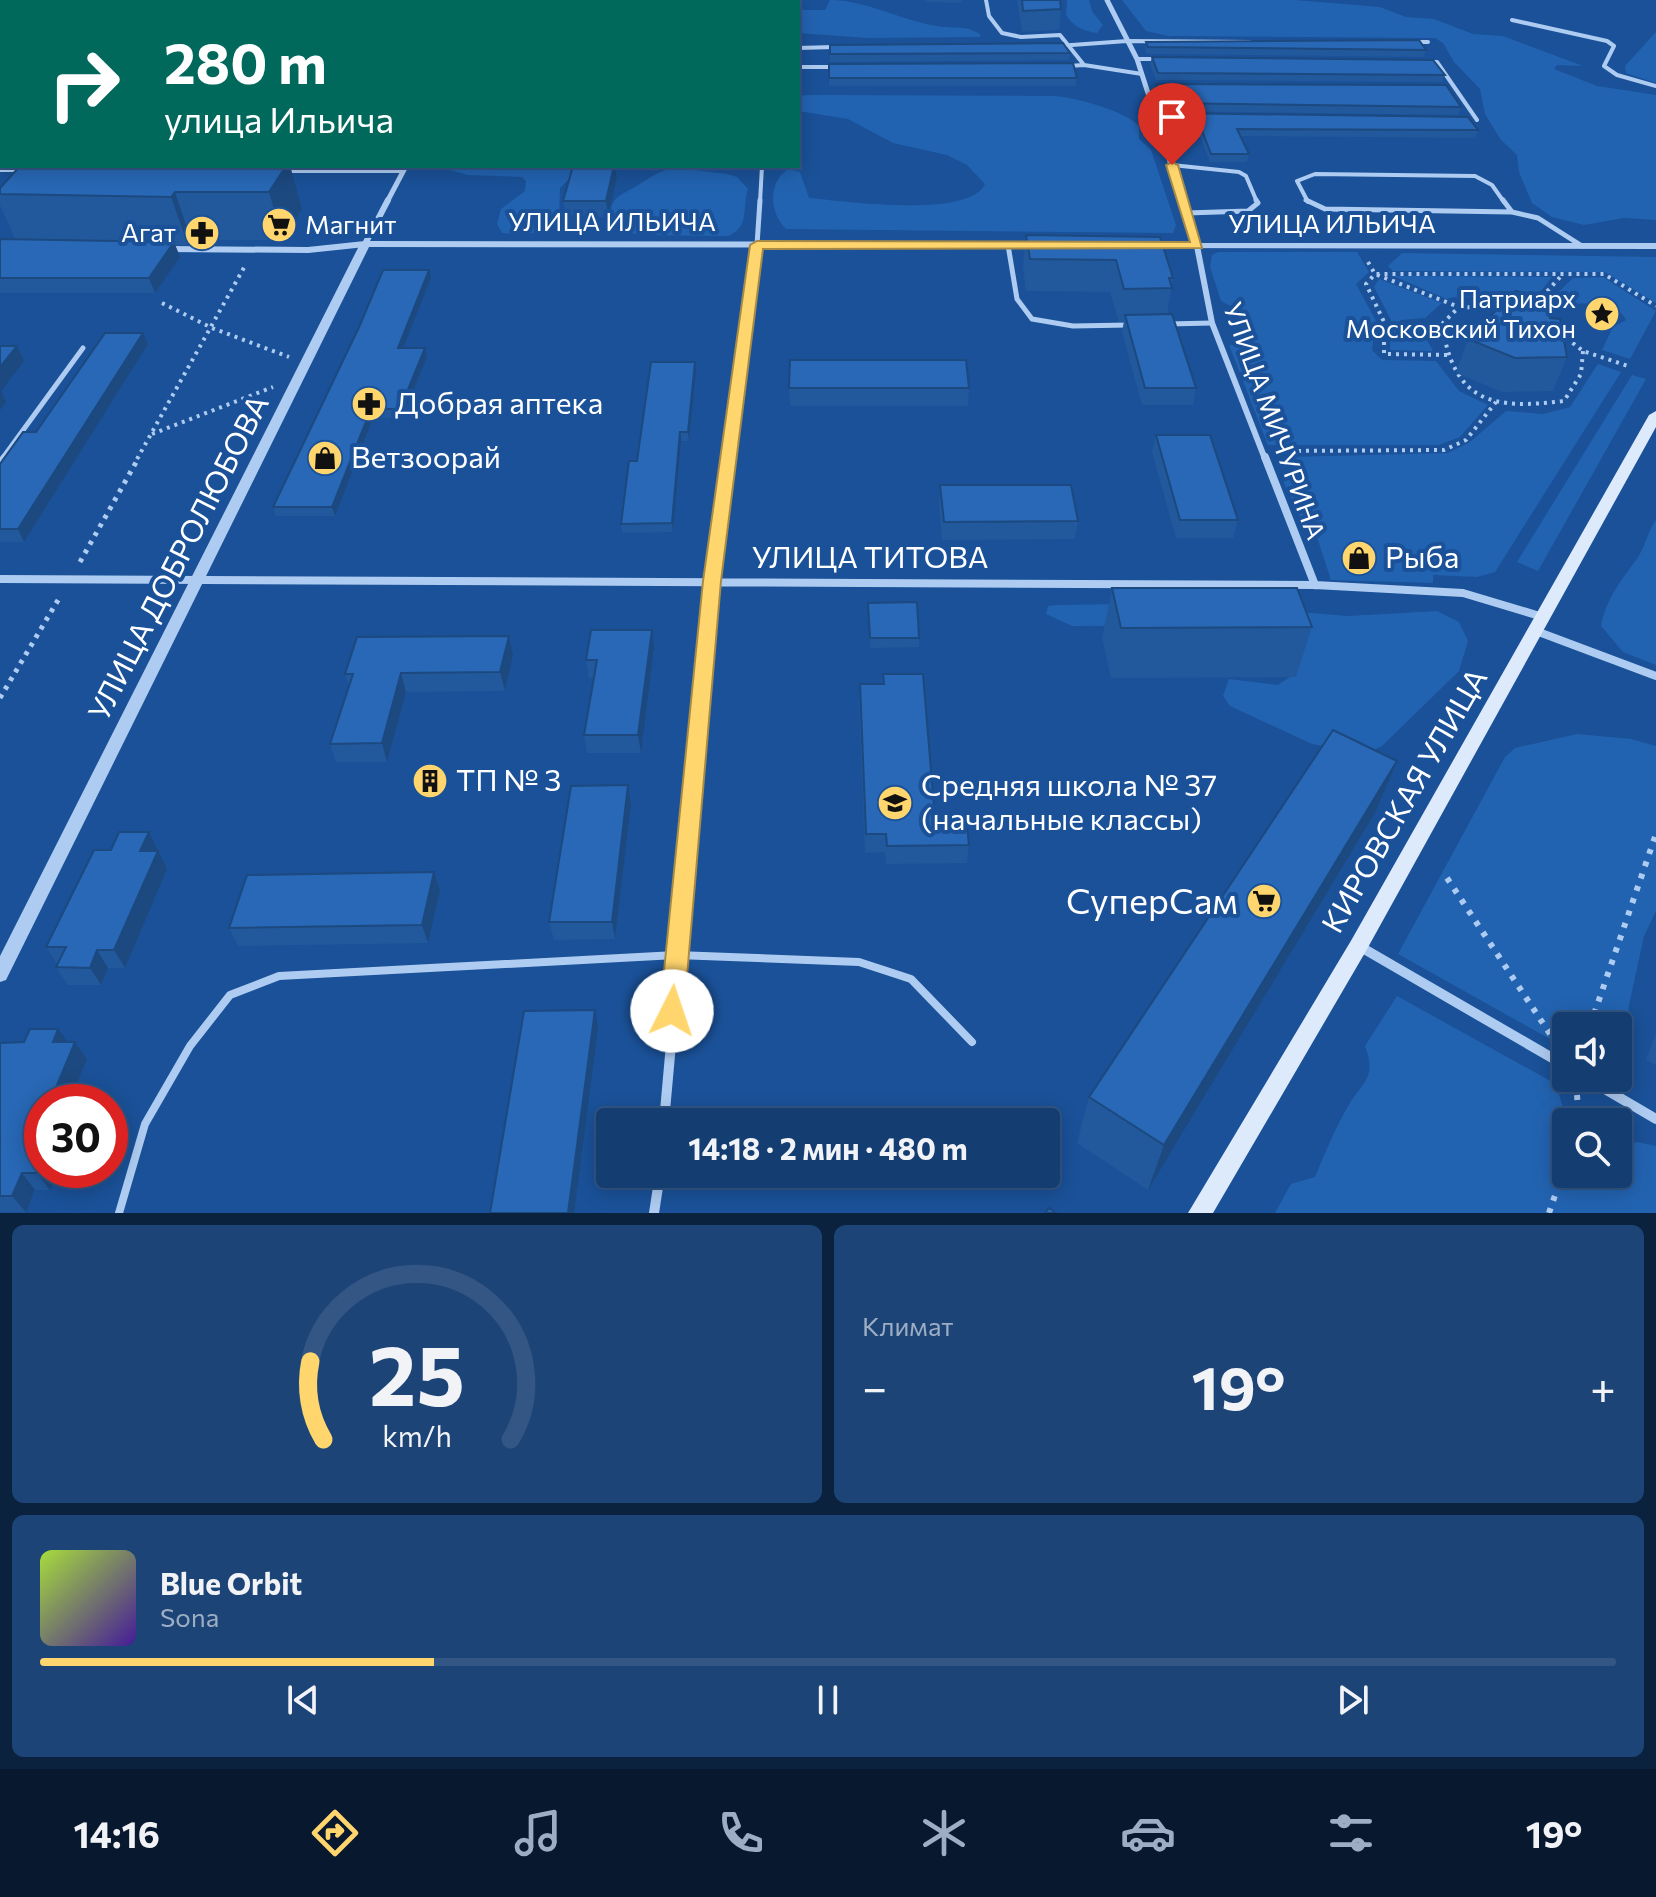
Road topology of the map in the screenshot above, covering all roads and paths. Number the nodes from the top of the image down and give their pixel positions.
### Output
1 (986, 0) edge
2 (1107, 0) edge
3 (1512, 20) dead end
4 (1127, 41) junction
5 (1254, 42) edge
6 (1412, 42) edge
7 (1428, 42) dead end
8 (1054, 46) edge
9 (1070, 46) junction
10 (846, 47) edge
11 (800, 48) edge
12 (1137, 59) junction
13 (1169, 59) edge
14 (1422, 62) edge
15 (1084, 65) junction
16 (1058, 66) edge
17 (800, 67) edge
18 (844, 67) edge
19 (1142, 74) junction
20 (1145, 85) junction
21 (1160, 86) edge
22 (1656, 86) edge
23 (1440, 88) edge
24 (1456, 88) junction
25 (1155, 116) junction
26 (1171, 116) edge
27 (1461, 120) edge
28 (1172, 165) junction
29 (405, 168) edge
30 (762, 168) edge
31 (0, 170) edge
32 (31, 170) edge
33 (279, 171) edge
34 (1512, 212) junction
35 (1187, 213) junction
36 (365, 244) junction
37 (757, 245) junction
38 (1008, 245) junction
39 (1056, 245) edge
40 (1134, 245) edge
41 (1197, 246) junction
42 (1582, 246) junction
43 (1656, 246) edge
44 (155, 249) edge
45 (253, 250) junction
46 (1375, 274) junction
47 (1563, 274) junction
48 (162, 303) dead end
49 (1656, 306) edge
50 (1459, 307) junction
51 (1531, 309) junction
52 (1541, 318) edge
53 (1212, 323) junction
54 (1140, 325) edge
55 (1154, 325) edge
56 (1552, 326) edge
57 (212, 328) junction
58 (83, 348) dead end
59 (1583, 351) junction
60 (1447, 355) junction
61 (284, 367) dead end
62 (1631, 367) dead end
63 (279, 377) dead end
64 (1496, 402) junction
65 (1656, 415) edge
66 (152, 434) junction
67 (1260, 452) junction
68 (0, 462) edge
69 (0, 579) edge
70 (71, 579) junction
71 (199, 579) junction
72 (712, 581) junction
73 (1315, 585) junction
74 (1540, 624) junction
75 (1656, 676) edge
76 (0, 698) edge
77 (1656, 834) edge
78 (1447, 878) dead end
79 (1359, 945) junction
80 (676, 955) junction
81 (0, 974) edge
82 (1595, 1012) edge
83 (1552, 1037) edge
84 (972, 1042) dead end
85 (1552, 1058) edge
86 (1610, 1092) edge
87 (665, 1108) edge
88 (1656, 1119) edge
89 (658, 1188) edge
90 (1558, 1188) edge
91 (119, 1213) edge
92 (654, 1213) edge
93 (1200, 1213) edge
94 (1549, 1213) edge

1 - 9 lane
2 - 4 street, УЛИЦА МИЧУРИНА
3 - 22 lane
4 - 5 lane
4 - 9 lane
4 - 12 street, УЛИЦА МИЧУРИНА
6 - 7 lane
8 - 9 lane
9 - 15 lane
10 - 11 lane
12 - 13 lane
12 - 19 street, УЛИЦА МИЧУРИНА
14 - 24 lane
15 - 16 lane
15 - 19 lane
17 - 18 lane
19 - 20 street, УЛИЦА МИЧУРИНА
20 - 21 lane
20 - 25 street, УЛИЦА МИЧУРИНА
23 - 24 lane
24 - 27 lane
25 - 26 lane
25 - 28 street, УЛИЦА МИЧУРИНА
28 - 35 street, УЛИЦА МИЧУРИНА
28 - 35 lane
29 - 33 lane
29 - 36 street, УЛИЦА ДОБРОЛЮБОВА
30 - 37 lane
31 - 32 lane
34 - 34 lane
34 - 42 lane
35 - 41 street, УЛИЦА МИЧУРИНА
36 - 37 street, УЛИЦА ИЛЬИЧА
36 - 45 street, УЛИЦА ИЛЬИЧА
36 - 71 street, УЛИЦА ДОБРОЛЮБОВА
37 - 38 street, УЛИЦА ИЛЬИЧА
37 - 72 street
38 - 39 street, УЛИЦА ИЛЬИЧА
38 - 54 lane
40 - 41 street, УЛИЦА ИЛЬИЧА
41 - 42 street, УЛИЦА ИЛЬИЧА
41 - 53 street, УЛИЦА МИЧУРИНА
42 - 43 street, УЛИЦА ИЛЬИЧА
44 - 45 street, УЛИЦА ИЛЬИЧА
45 - 57 path
46 - 47 path
46 - 50 path
46 - 60 path
47 - 49 path
47 - 51 path
48 - 57 path
50 - 51 path
50 - 60 path
51 - 52 path
53 - 55 lane
53 - 67 street, УЛИЦА МИЧУРИНА
56 - 59 path
57 - 61 path
57 - 66 path
58 - 68 lane
59 - 62 path
59 - 64 path
60 - 64 path
63 - 66 path
64 - 67 path
65 - 74 main road, КИРОВСКАЯ УЛИЦА
66 - 70 path
67 - 73 street, УЛИЦА МИЧУРИНА
69 - 70 street, УЛИЦА ТИТОВА
70 - 71 street, УЛИЦА ТИТОВА
70 - 76 path
71 - 72 street, УЛИЦА ТИТОВА
71 - 81 street, УЛИЦА ДОБРОЛЮБОВА
72 - 73 street, УЛИЦА ТИТОВА
72 - 80 street
73 - 74 street, УЛИЦА ТИТОВА
74 - 75 street, УЛИЦА ТИТОВА
74 - 79 main road, КИРОВСКАЯ УЛИЦА
77 - 82 path
78 - 83 path
79 - 85 street
79 - 93 main road, КИРОВСКАЯ УЛИЦА
80 - 84 lane
80 - 87 street
80 - 91 lane
86 - 88 street
89 - 92 street
90 - 94 path

